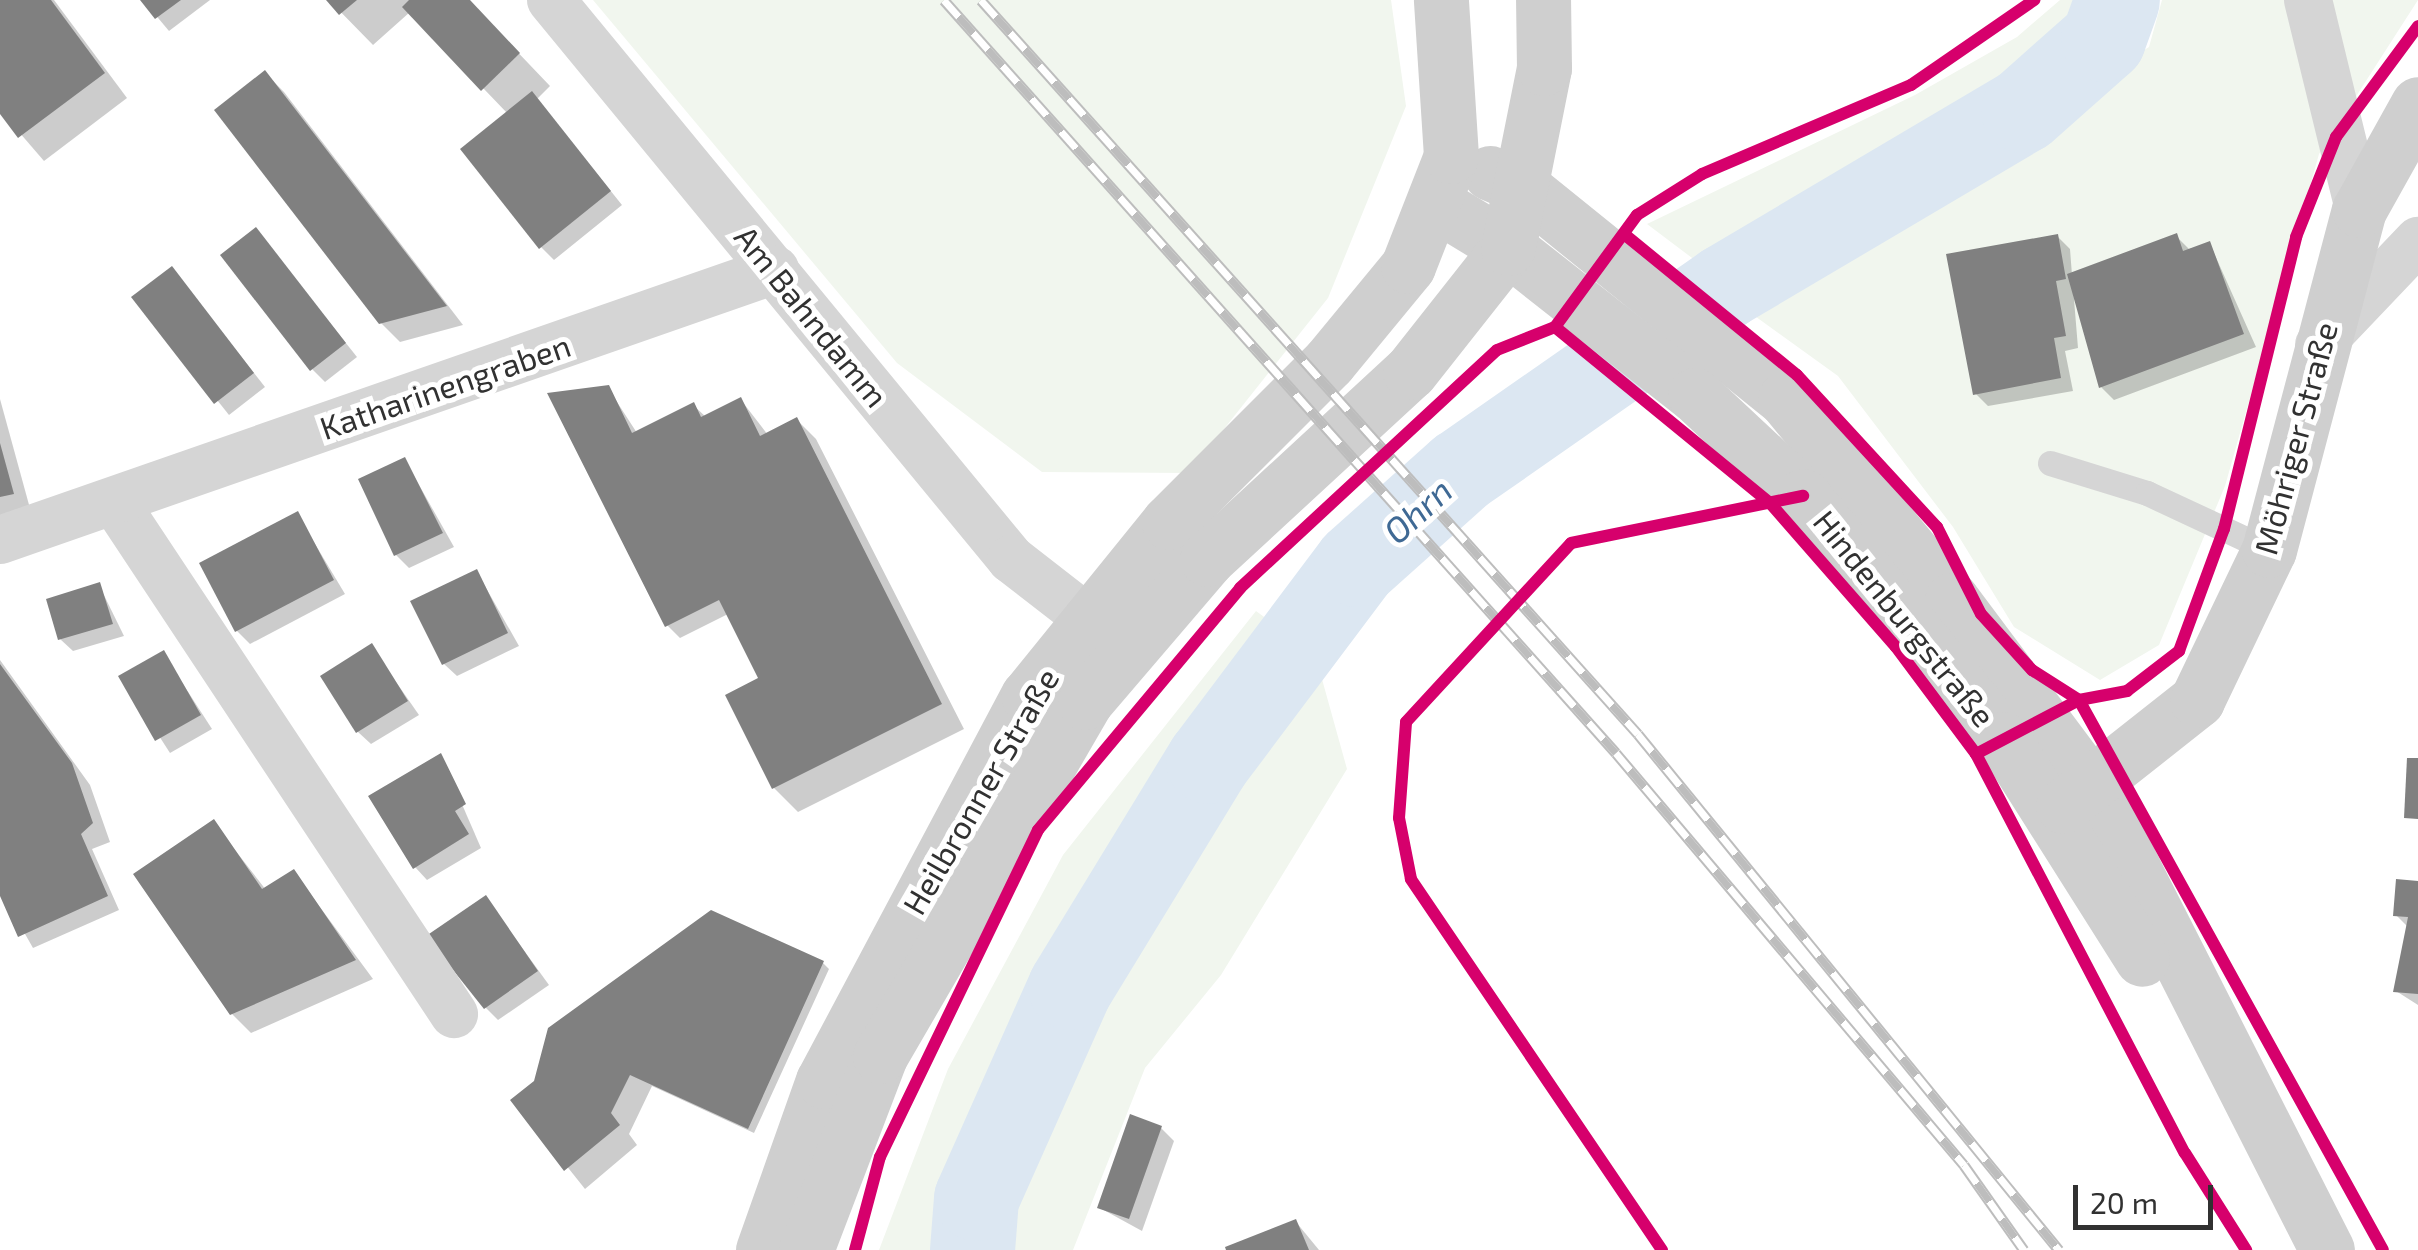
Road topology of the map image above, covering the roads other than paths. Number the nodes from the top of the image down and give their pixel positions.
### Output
1 (550, 0) edge
2 (1441, 0) edge
3 (1543, 0) edge
4 (2308, 0) edge
5 (2418, 104) edge
6 (1445, 181) junction
7 (1520, 186) junction
8 (2358, 210) junction
9 (2418, 241) edge
10 (1508, 248) junction
11 (775, 270) junction
12 (2319, 345) junction
13 (2050, 462) dead end
14 (116, 504) junction
15 (0, 540) edge
16 (2269, 550) junction
17 (1087, 618) junction
18 (2073, 799) junction
19 (454, 1014) dead end
20 (764, 1250) edge
21 (806, 1250) edge
22 (2310, 1250) edge
23 (2327, 1250) edge

1 - 11 street, Am Bahndamm
2 - 6 street
3 - 7 street, Heilbronner Straße
4 - 8 street
5 - 8 street, Möhriger Straße
6 - 7 street
6 - 10 street
6 - 17 street, Heilbronner Straße
7 - 10 street, Heilbronner Straße
7 - 18 street, Hindenburgstraße
8 - 12 street, Möhriger Straße
9 - 12 street
10 - 18 street, Hindenburgstraße
10 - 21 street, Heilbronner Straße
11 - 14 street, Katharinengraben
11 - 17 street, Am Bahndamm
12 - 16 street, Möhriger Straße
13 - 16 lane
14 - 15 street, Katharinengraben
14 - 19 street
16 - 18 street, Möhriger Straße
17 - 20 street, Heilbronner Straße
18 - 22 street, Hindenburgstraße
18 - 23 street, Hindenburgstraße

